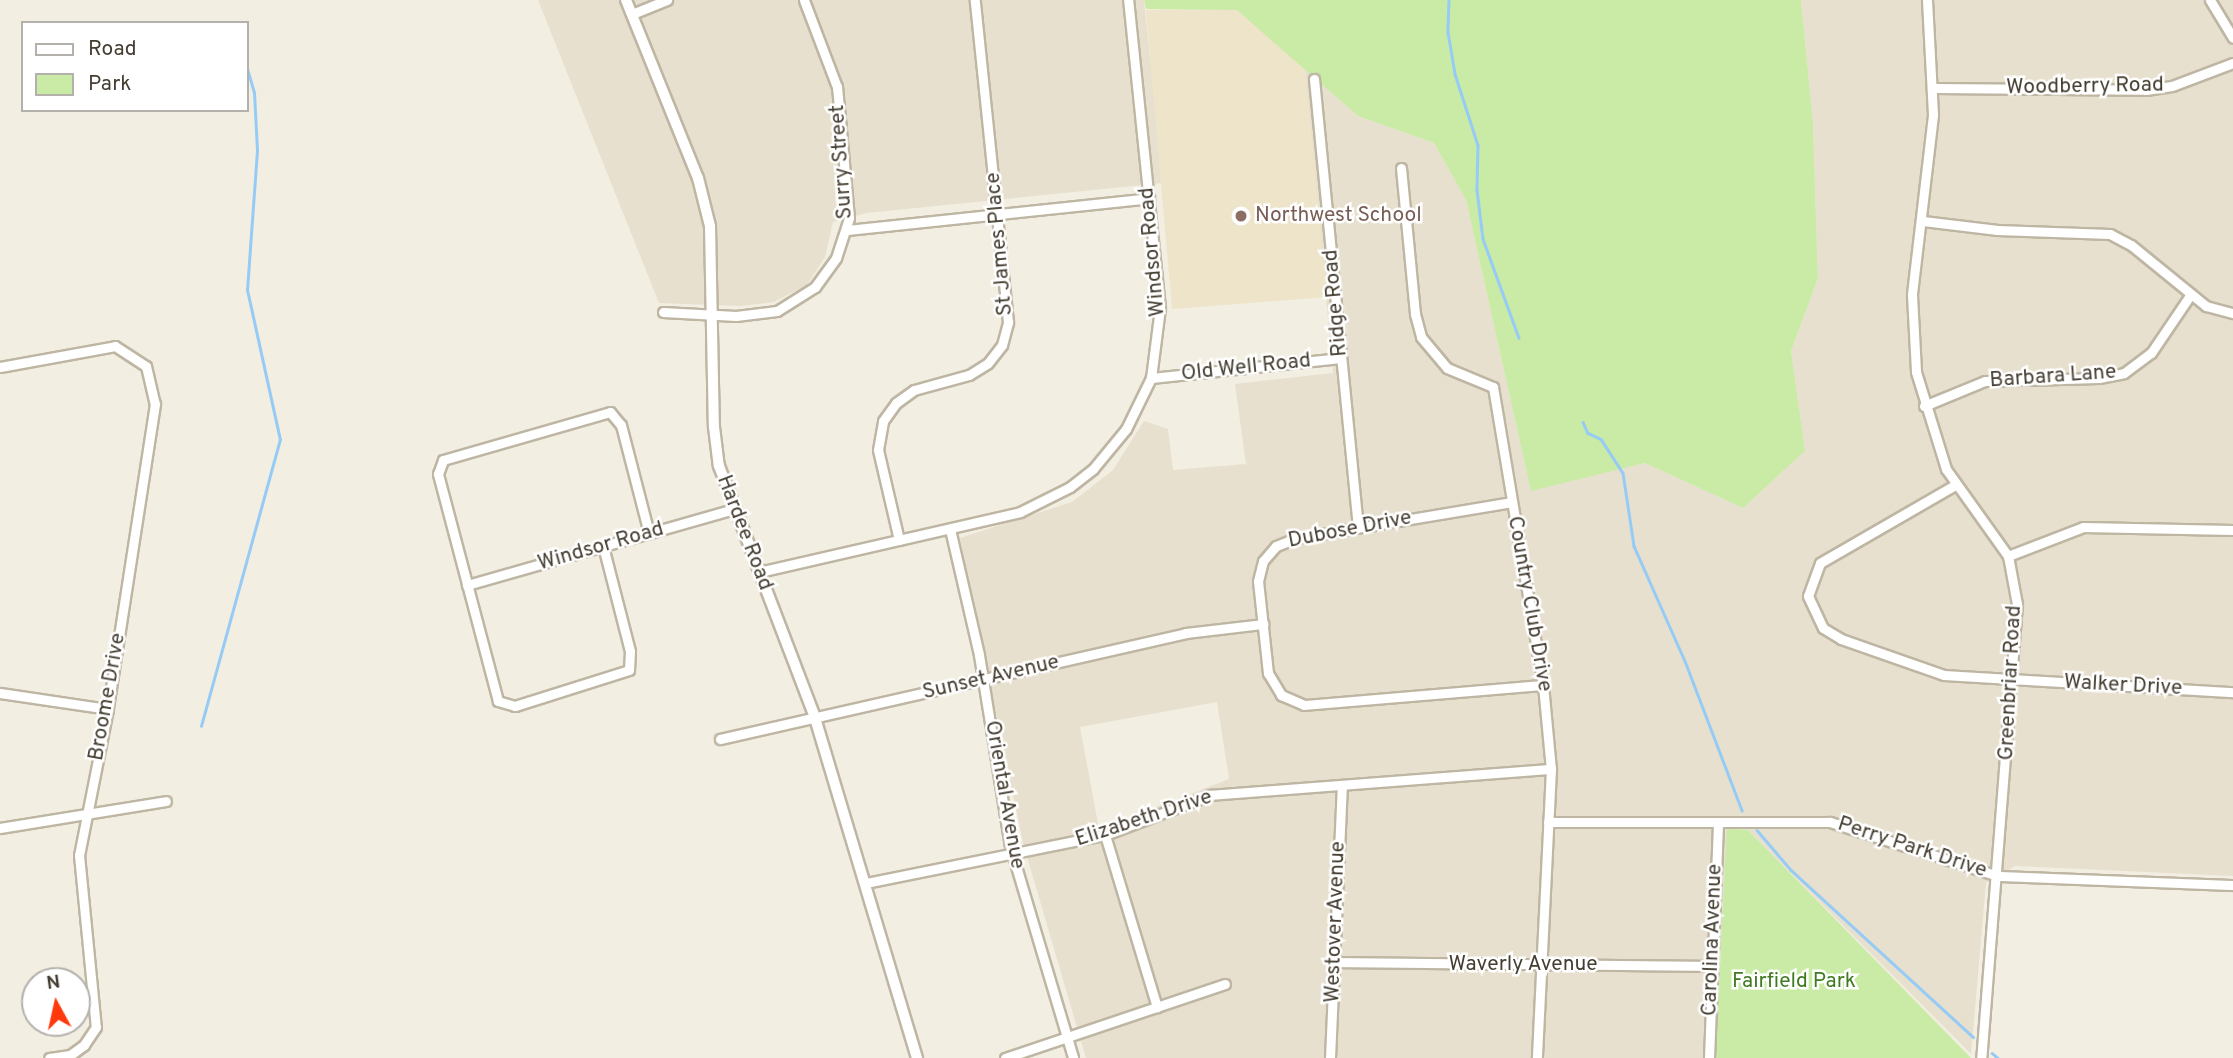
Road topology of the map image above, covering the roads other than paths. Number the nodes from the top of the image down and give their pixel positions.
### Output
1 (626, 0) edge
2 (667, 0) edge
3 (804, 0) edge
4 (975, 0) edge
5 (1128, 0) edge
6 (1927, 0) edge
7 (2210, 0) edge
8 (632, 14) junction
9 (2233, 38) edge
10 (2233, 64) edge
11 (1314, 79) dead end
12 (1934, 88) junction
13 (1401, 168) dead end
14 (1149, 198) junction
15 (998, 213) junction
16 (1923, 221) junction
17 (847, 230) junction
18 (2191, 294) junction
19 (663, 312) dead end
20 (713, 313) junction
21 (2233, 313) edge
22 (1341, 358) junction
23 (0, 367) edge
24 (1151, 378) junction
25 (1924, 407) junction
26 (1955, 485) junction
27 (1512, 502) junction
28 (734, 509) junction
29 (1358, 527) junction
30 (950, 529) junction
31 (2233, 530) edge
32 (649, 533) junction
33 (899, 540) junction
34 (603, 547) junction
35 (2008, 556) junction
36 (759, 572) junction
37 (467, 585) junction
38 (1263, 624) junction
39 (984, 679) junction
40 (2012, 679) junction
41 (1544, 685) junction
42 (2233, 692) edge
43 (0, 694) edge
44 (108, 709) junction
45 (815, 718) junction
46 (720, 739) dead end
47 (1551, 769) junction
48 (1342, 785) junction
49 (166, 801) dead end
50 (86, 817) junction
51 (1548, 822) junction
52 (1718, 823) junction
53 (0, 828) edge
54 (1105, 835) junction
55 (1012, 855) junction
56 (1998, 876) junction
57 (866, 883) junction
58 (2233, 886) edge
59 (1334, 962) junction
60 (1542, 965) junction
61 (1712, 966) junction
62 (1225, 984) dead end
63 (1157, 1007) junction
64 (1067, 1037) junction
65 (49, 1058) edge
66 (917, 1058) edge
67 (1005, 1058) edge
68 (1073, 1058) edge
69 (1330, 1058) edge
70 (1538, 1058) edge
71 (1709, 1058) edge
72 (1981, 1058) edge

1 - 8 street, Hardee Road
2 - 8 street
3 - 17 street, Surry Street
4 - 15 street, St James Place
5 - 14 street, Windsor Road
6 - 12 street, Greenbriar Road
7 - 9 street
8 - 20 street, Hardee Road
10 - 12 street, Woodberry Road
11 - 22 street, Ridge Road
12 - 16 street, Greenbriar Road
13 - 27 street, Country Club Drive
14 - 15 street
14 - 24 street, Windsor Road
15 - 17 street
15 - 33 street, St James Place
16 - 18 street
16 - 25 street, Greenbriar Road
17 - 20 street, Surry Street
18 - 21 street
18 - 25 street, Barbara Lane
19 - 20 street, Surry Street
20 - 28 street, Hardee Road
22 - 24 street, Old Well Road
22 - 29 street, Ridge Road
23 - 44 street, Broome Drive
24 - 30 street, Windsor Road
25 - 26 street, Greenbriar Road
26 - 35 street, Greenbriar Road
26 - 40 street, Walker Drive
27 - 29 street, Dubose Drive
27 - 41 street, Country Club Drive
28 - 32 street, Windsor Road
28 - 36 street, Hardee Road
29 - 38 street, Dubose Drive
30 - 33 street, Windsor Road
30 - 39 street, Oriental Avenue
31 - 35 street
32 - 34 street, Windsor Road
32 - 37 street
33 - 36 street, Windsor Road
34 - 37 street, Windsor Road
34 - 37 street
35 - 40 street, Greenbriar Road
36 - 45 street, Hardee Road
38 - 39 street, Sunset Avenue
38 - 41 street, Dubose Drive
39 - 45 street, Sunset Avenue
39 - 55 street, Oriental Avenue
40 - 42 street, Walker Drive
40 - 56 street, Greenbriar Road
41 - 47 street, Country Club Drive
43 - 44 street
44 - 50 street, Broome Drive
45 - 46 street, Sunset Avenue
45 - 57 street, Hardee Road
47 - 48 street, Elizabeth Drive
47 - 51 street, Country Club Drive
48 - 54 street, Elizabeth Drive
48 - 59 street, Westover Avenue
49 - 50 street
50 - 53 street
50 - 65 street, Broome Drive
51 - 52 street, Perry Park Drive
51 - 60 street, Country Club Drive
52 - 56 street, Perry Park Drive
52 - 61 street, Carolina Avenue
54 - 55 street, Elizabeth Drive
54 - 63 street
55 - 57 street, Elizabeth Drive
55 - 64 street, Oriental Avenue
56 - 58 street, Perry Park Drive
56 - 72 street, Greenbriar Road
57 - 66 street, Hardee Road
59 - 60 street, Waverly Avenue
59 - 69 street, Westover Avenue
60 - 61 street, Waverly Avenue
60 - 70 street, Country Club Drive
61 - 71 street, Carolina Avenue
62 - 63 street
63 - 64 street
64 - 67 street
64 - 68 street, Oriental Avenue

